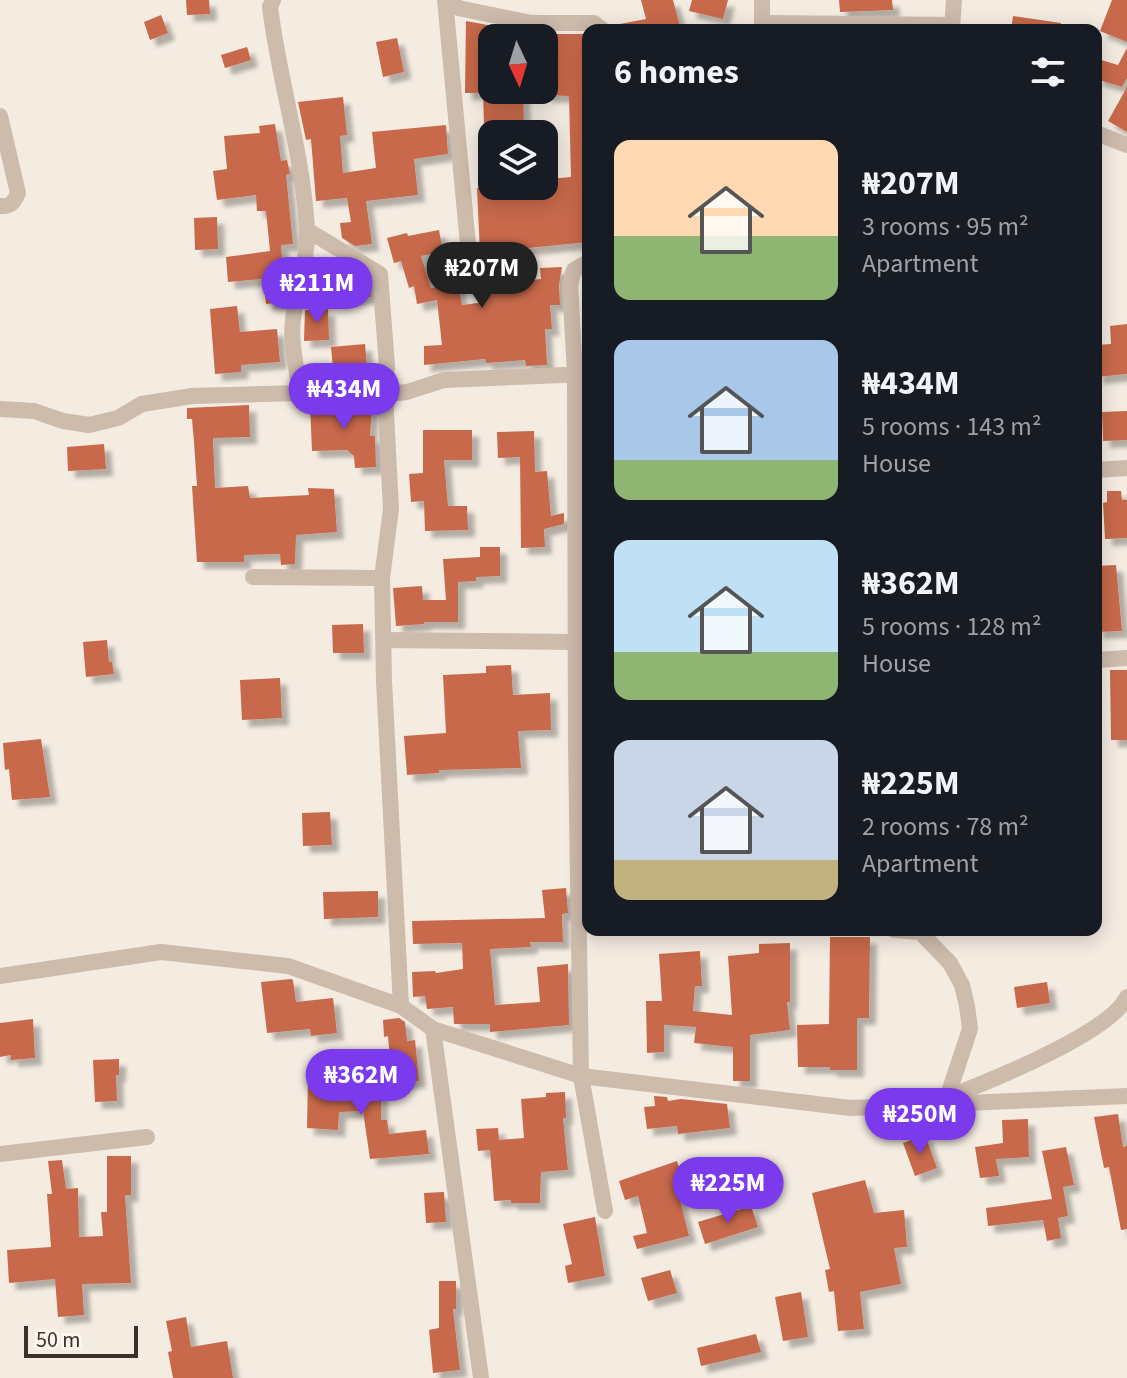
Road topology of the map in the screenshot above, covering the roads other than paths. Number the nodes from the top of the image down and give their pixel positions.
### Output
1 (273, 0) edge
2 (445, 0) edge
3 (452, 0) edge
4 (762, 0) edge
5 (954, 0) edge
6 (595, 24) edge
7 (762, 24) edge
8 (952, 24) edge
9 (0, 116) edge
10 (1102, 135) edge
11 (1127, 145) edge
12 (0, 206) edge
13 (307, 230) junction
14 (469, 255) dead end
15 (582, 265) edge
16 (582, 374) edge
17 (300, 393) junction
18 (385, 394) junction
19 (0, 409) edge
20 (1127, 468) edge
21 (1102, 470) edge
22 (253, 577) dead end
23 (581, 577) edge
24 (382, 578) junction
25 (384, 640) junction
26 (576, 642) junction
27 (1127, 658) edge
28 (1102, 660) edge
29 (582, 745) edge
30 (583, 936) edge
31 (924, 936) edge
32 (0, 976) edge
33 (1127, 997) edge
34 (401, 1006) junction
35 (433, 1029) junction
36 (581, 1076) junction
37 (1127, 1096) edge
38 (947, 1098) junction
39 (927, 1105) junction
40 (147, 1137) dead end
41 (0, 1154) edge
42 (605, 1211) dead end
43 (481, 1378) edge

1 - 13 street
2 - 14 street
3 - 6 street
4 - 7 street
5 - 8 street
9 - 12 street
10 - 11 street
13 - 17 street
13 - 18 street
15 - 16 street
16 - 18 street
16 - 23 street
17 - 18 street
17 - 19 street
18 - 24 street
20 - 21 street
22 - 24 street
23 - 26 street
24 - 25 street
25 - 26 street
25 - 34 street
26 - 29 street
27 - 28 street
30 - 36 street
31 - 38 street
32 - 34 street
33 - 38 street
34 - 35 street
35 - 36 street
35 - 43 street
36 - 39 street
36 - 42 street
37 - 39 street
38 - 39 street
40 - 41 street

